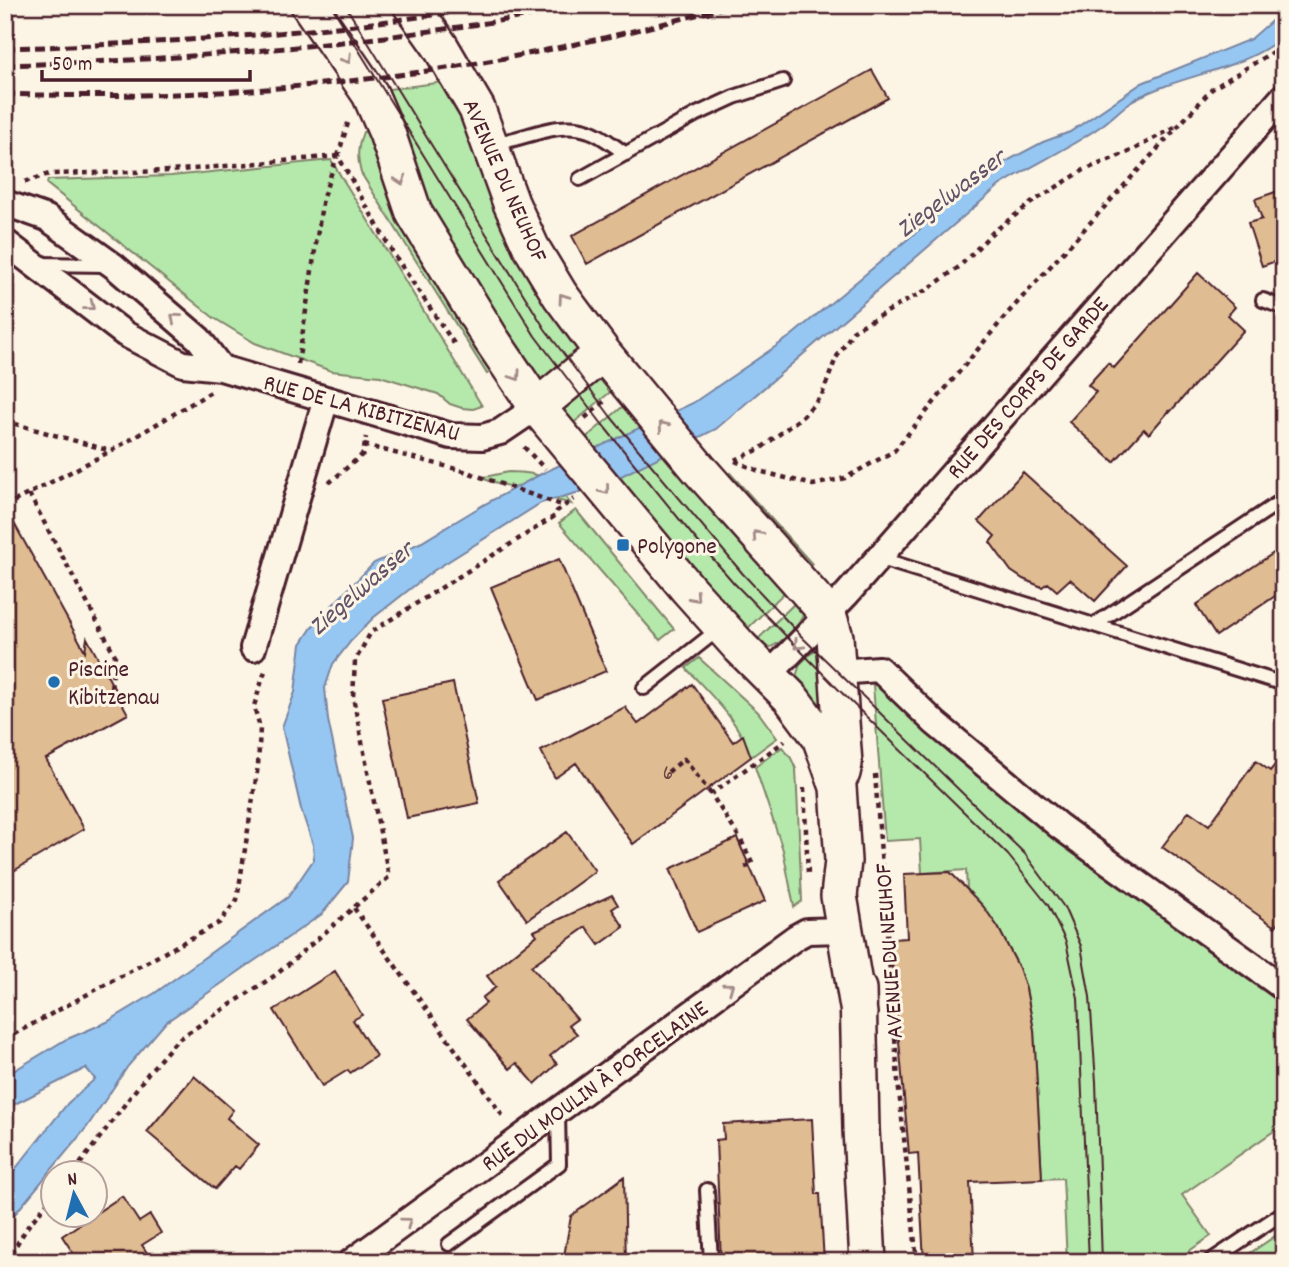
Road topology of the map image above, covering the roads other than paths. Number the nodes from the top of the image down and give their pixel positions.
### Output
1 (309, 5) edge
2 (411, 5) edge
3 (783, 81) dead end
4 (1284, 96) edge
5 (490, 144) junction
6 (626, 154) junction
7 (580, 179) dead end
8 (5, 202) edge
9 (5, 242) edge
10 (36, 264) junction
11 (114, 266) junction
12 (1263, 300) dead end
13 (1284, 308) edge
14 (603, 353) junction
15 (229, 370) junction
16 (326, 399) junction
17 (537, 407) junction
18 (1284, 499) edge
19 (878, 558) junction
20 (828, 614) junction
21 (1094, 625) junction
22 (722, 626) junction
23 (260, 657) road end
24 (838, 672) junction
25 (768, 676) junction
26 (1284, 684) edge
27 (644, 688) dead end
28 (838, 787) junction
29 (843, 861) junction
30 (844, 930) junction
31 (1284, 988) edge
32 (859, 1013) junction
33 (558, 1113) junction
34 (707, 1190) dead end
35 (1284, 1212) edge
36 (449, 1244) dead end
37 (351, 1262) edge
38 (711, 1262) edge
39 (868, 1262) edge
40 (1209, 1262) edge

1 -> 17 street, AVENUE DU NEUHOF
2 - 5 street, AVENUE DU NEUHOF
3 - 6 lane
4 - 19 street, RUE DES CORPS DE GARDE
5 - 6 lane
14 -> 5 street, AVENUE DU NEUHOF
6 - 7 lane
8 - 11 street
9 - 10 street, RUE DE LA KIBITZENAU
10 - 11 lane
10 -> 15 street, RUE DE LA KIBITZENAU
15 -> 11 street
12 - 13 lane
14 - 17 street
20 -> 14 street, AVENUE DU NEUHOF
15 - 16 street, RUE DE LA KIBITZENAU
16 - 17 street, RUE DE LA KIBITZENAU
16 - 23 street
17 -> 22 street, AVENUE DU NEUHOF
18 - 21 lane
19 - 20 street, RUE DES CORPS DE GARDE
19 - 21 lane
20 - 24 street, AVENUE DU NEUHOF
20 -> 25 street, RUE DES CORPS DE GARDE
21 - 26 lane
22 - 25 street, AVENUE DU NEUHOF
22 - 27 lane
24 - 28 street, AVENUE DU NEUHOF
24 - 31 street
25 - 28 street, AVENUE DU NEUHOF
28 - 29 street, AVENUE DU NEUHOF
29 - 30 street, AVENUE DU NEUHOF
29 - 32 street, AVENUE DU NEUHOF
30 - 32 street, AVENUE DU NEUHOF
33 -> 30 street, RUE DU MOULIN À PORCELAINE
32 - 39 street, AVENUE DU NEUHOF
33 - 36 lane
37 -> 33 street, RUE DU MOULIN À PORCELAINE
34 - 38 lane
35 - 40 lane

